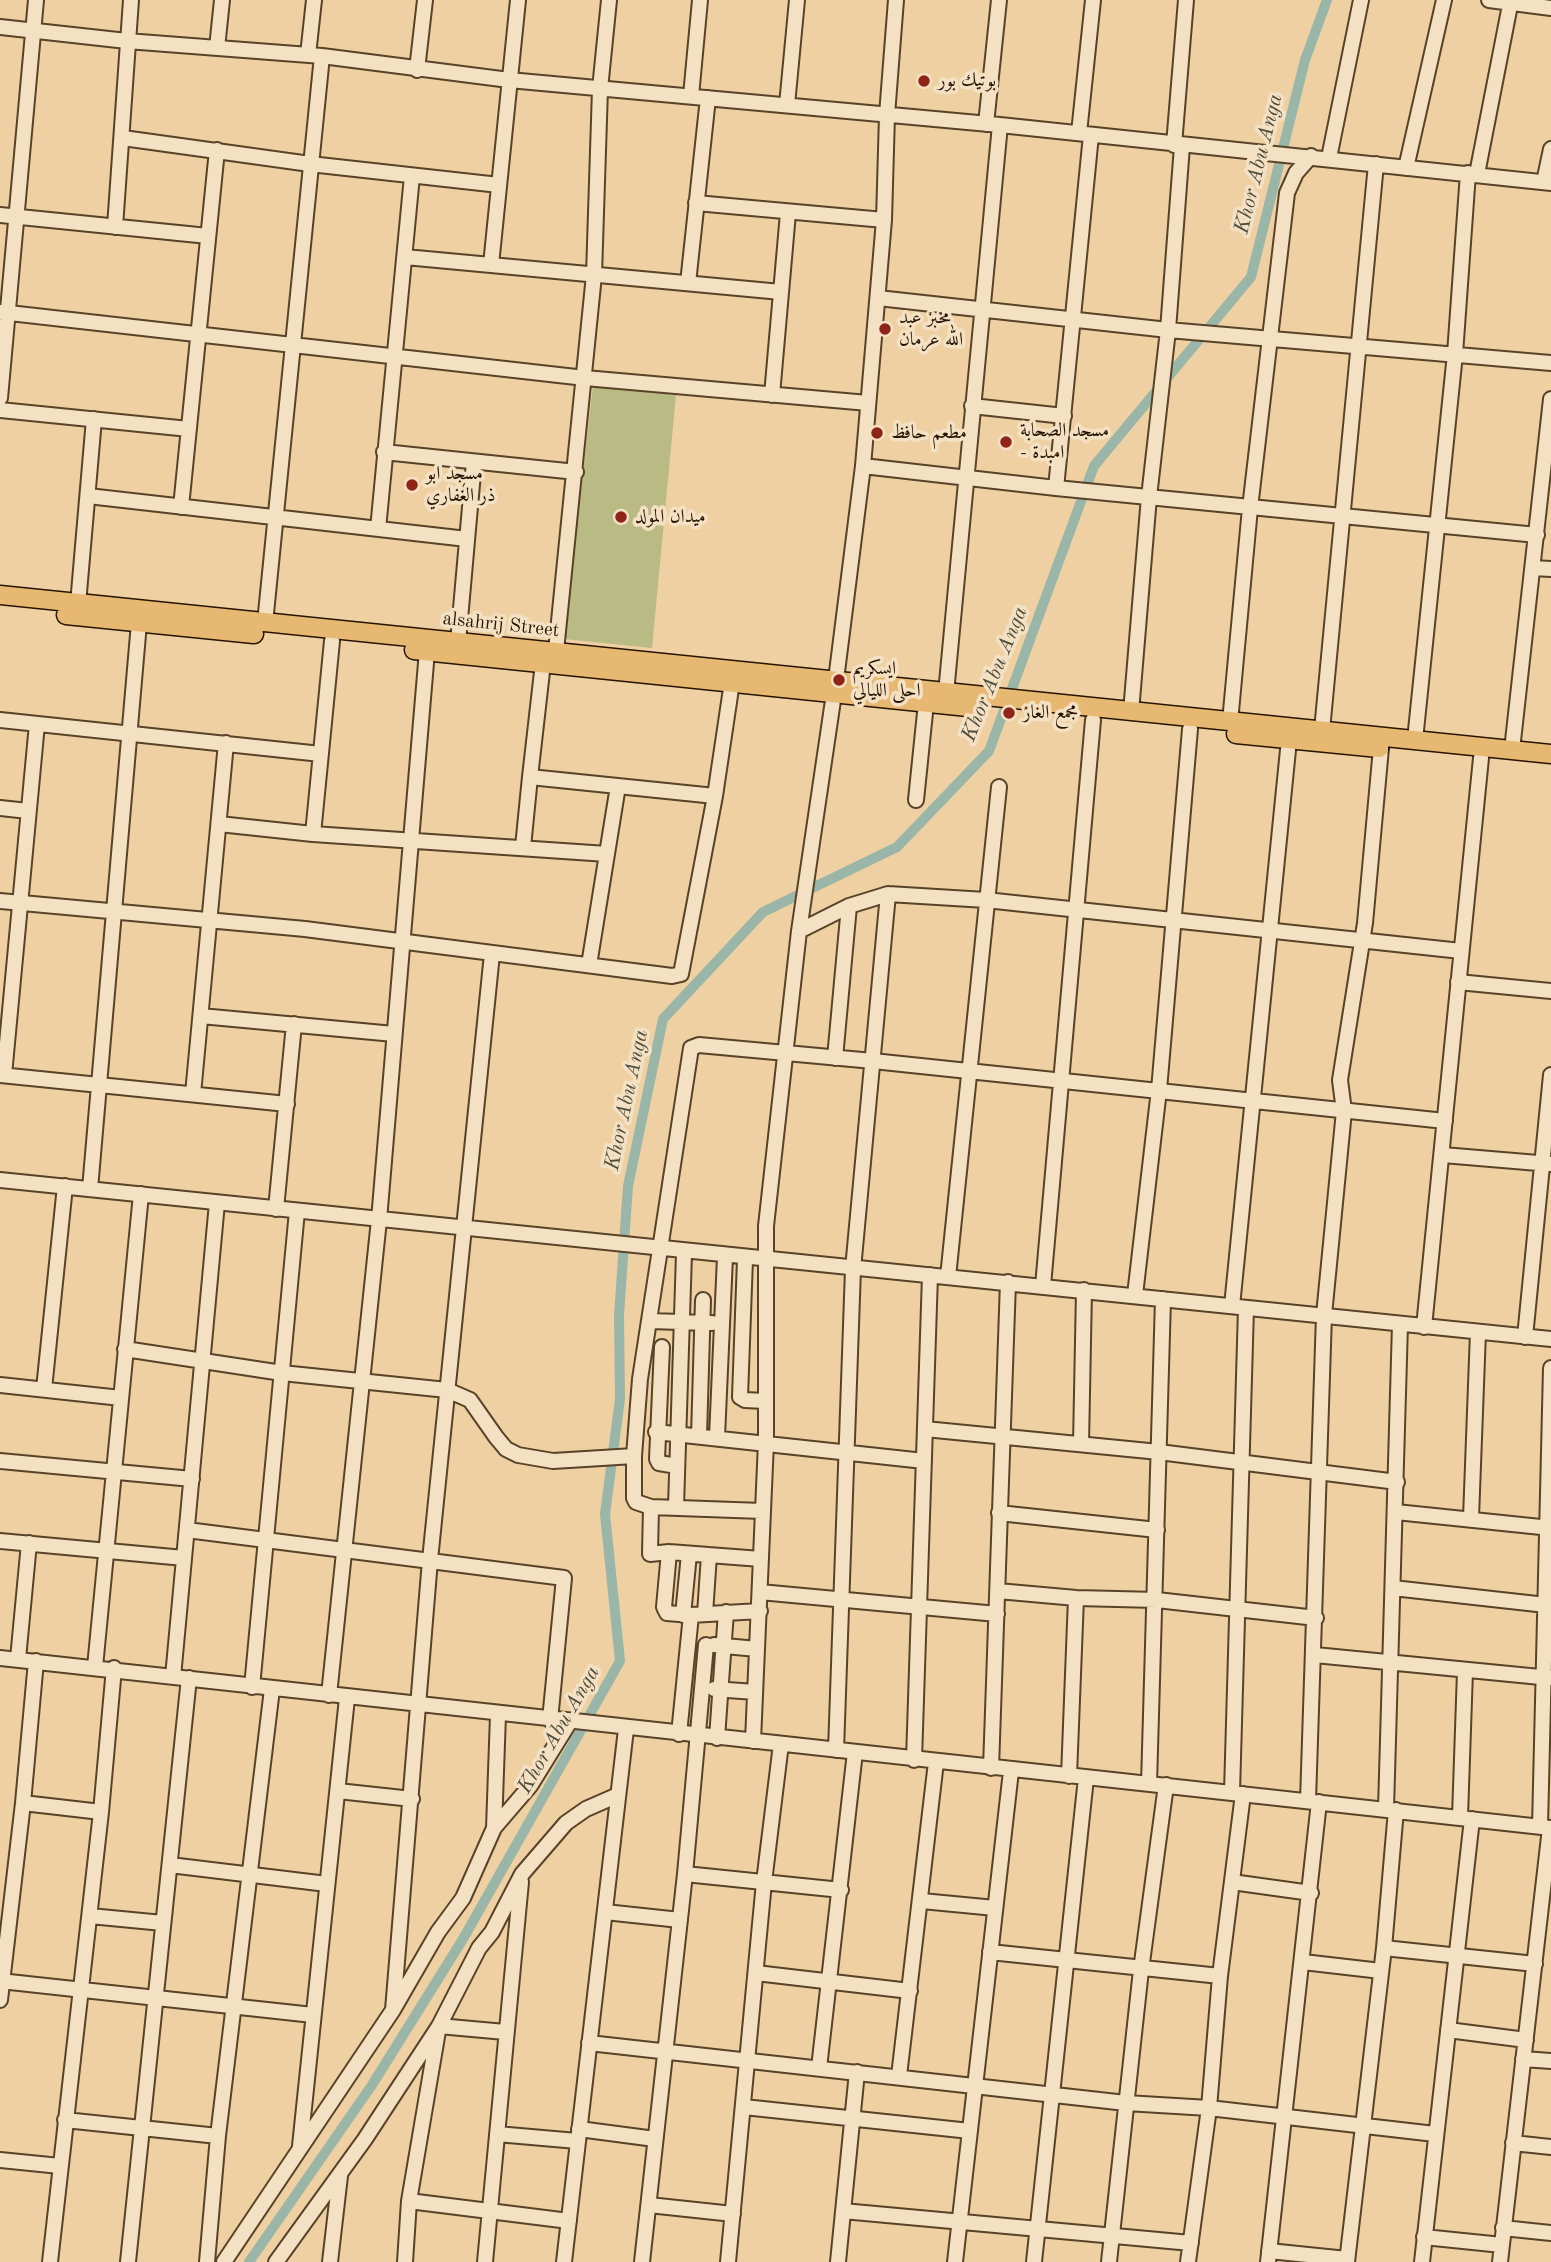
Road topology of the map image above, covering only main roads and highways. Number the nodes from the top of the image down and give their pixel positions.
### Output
1 (0, 596) edge
2 (0, 607) edge
3 (549, 657) junction
4 (835, 687) junction
5 (997, 705) junction
6 (1019, 707) junction
7 (1551, 754) edge
8 (1551, 766) edge

1 - 3 main road, alsahrij Street
2 - 3 main road, alsahrij Street
3 - 4 main road, alsahrij Street
3 - 4 main road, alsahrij Street
4 - 5 main road, alsahrij Street
4 - 5 main road, alsahrij Street
5 - 6 main road
6 - 7 main road
6 - 8 main road

